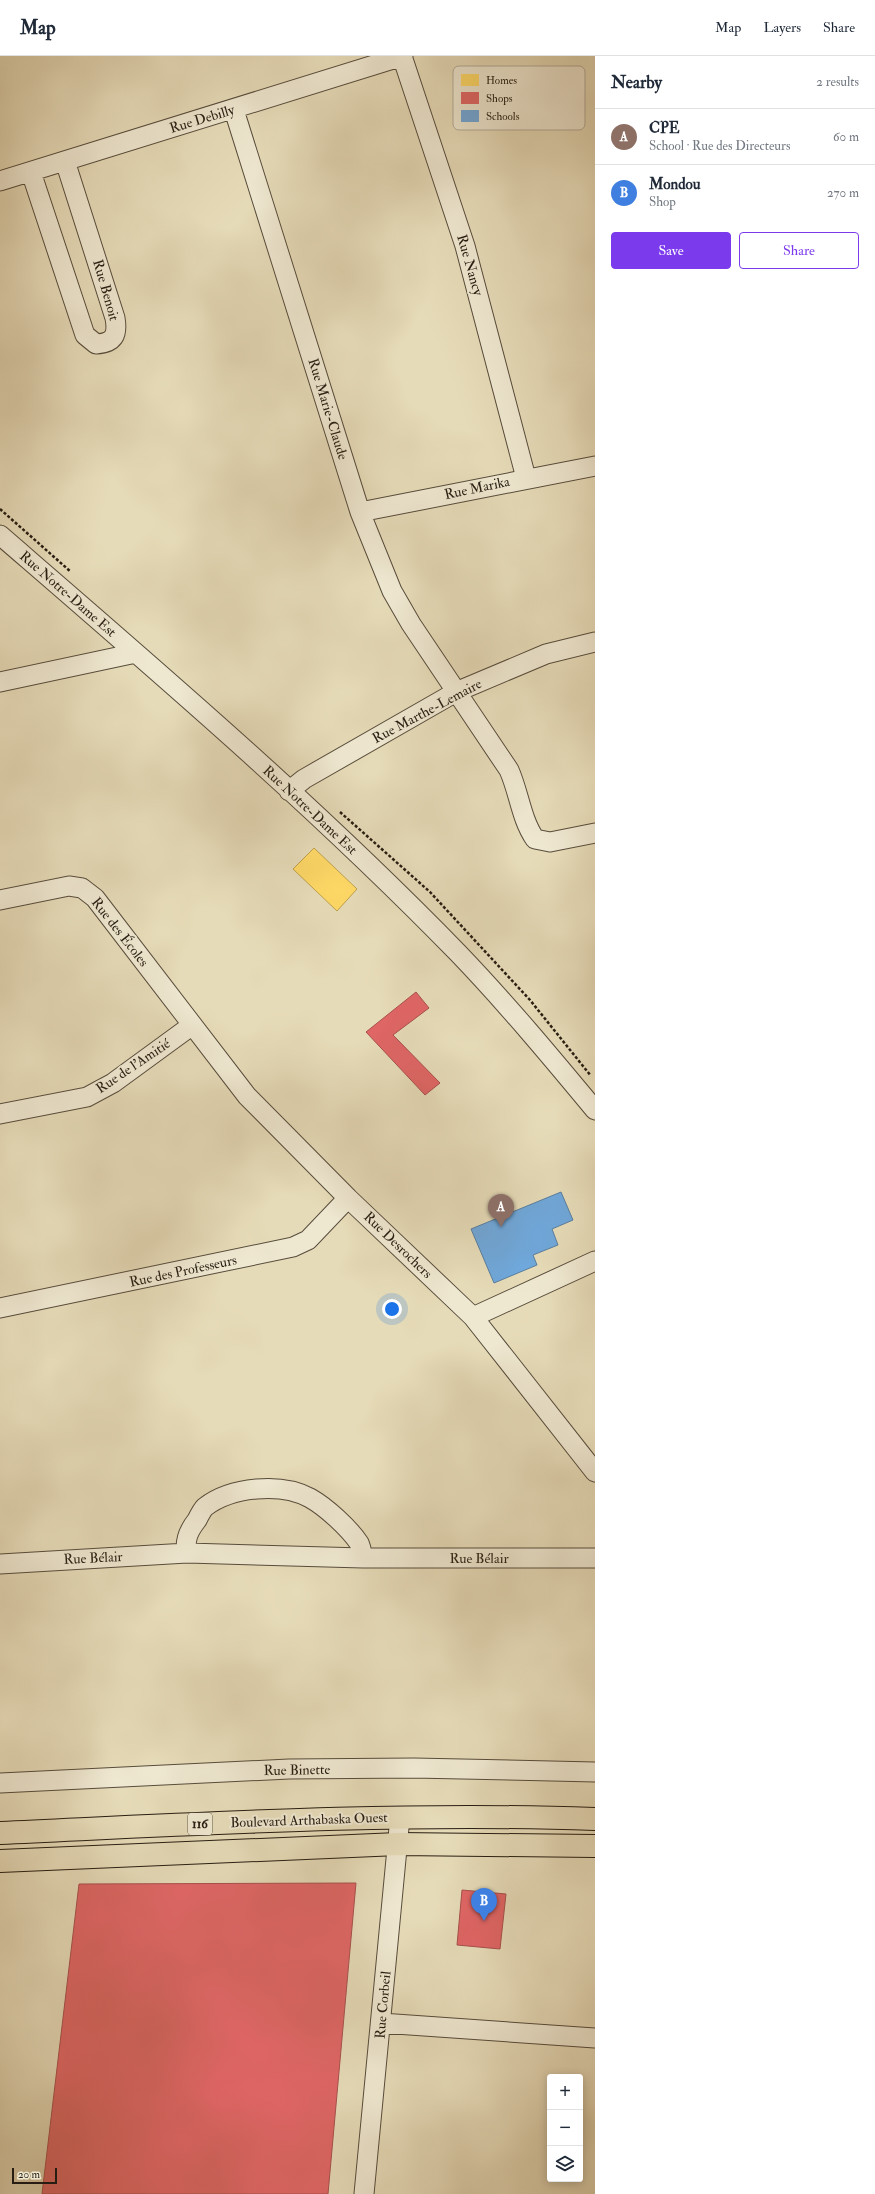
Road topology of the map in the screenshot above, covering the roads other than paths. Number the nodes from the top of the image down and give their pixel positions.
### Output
1 (403, 56) edge
2 (234, 110) junction
3 (65, 161) junction
4 (31, 172) junction
5 (0, 181) edge
6 (595, 466) edge
7 (526, 478) junction
8 (360, 512) junction
9 (0, 535) edge
10 (595, 642) edge
11 (136, 653) junction
12 (0, 682) edge
13 (456, 692) junction
14 (289, 791) junction
15 (595, 833) edge
16 (0, 900) edge
17 (191, 1026) junction
18 (595, 1110) edge
19 (0, 1114) edge
20 (348, 1198) junction
21 (595, 1261) edge
22 (0, 1308) edge
23 (473, 1317) junction
24 (595, 1472) edge
25 (186, 1553) junction
26 (363, 1558) junction
27 (595, 1558) edge
28 (0, 1564) edge
29 (595, 1772) edge
30 (0, 1783) edge
31 (400, 1817) junction
32 (595, 1819) edge
33 (0, 1833) edge
34 (398, 1844) junction
35 (595, 1846) edge
36 (0, 1861) edge
37 (381, 2023) junction
38 (595, 2038) edge
39 (364, 2194) edge

1 - 2 street, Rue Debilly
1 - 7 street, Rue Nancy
2 - 3 street, Rue Debilly
2 - 8 street, Rue Marie-Claude
3 - 4 street, Rue Debilly
3 - 4 street, Rue Benoit
4 - 5 street, Rue Debilly
6 - 7 street, Rue Marika
7 - 8 street, Rue Marika
8 - 13 street, Rue Marie-Claude
9 - 11 street, Rue Notre-Dame Est
10 - 13 street, Rue Marthe-Lemaire
11 - 12 street
11 - 14 street, Rue Notre-Dame Est
13 - 14 street, Rue Marthe-Lemaire
13 - 15 street, Rue Marie-Claude
14 - 18 street, Rue Notre-Dame Est
16 - 17 street, Rue des Écoles
17 - 19 street, Rue de l'Amitié
17 - 20 street, Rue Desrochers
20 - 22 street, Rue des Professeurs
20 - 23 street, Rue Desrochers
21 - 23 street
23 - 24 street, Rue Desrochers
25 - 26 street, Rue Bélair
25 - 26 street
25 - 28 street, Rue Bélair
26 - 27 street, Rue Bélair
29 - 30 street, Rue Binette
31 - 32 main road, Boulevard Arthabaska Ouest / 116
31 - 33 main road, Boulevard Arthabaska Ouest / 116
31 - 34 street, Rue Corbeil
34 - 35 main road, Boulevard Arthabaska Ouest / 116
34 - 36 main road, Boulevard Arthabaska Ouest / 116
34 - 37 street, Rue Corbeil
37 - 38 street
37 - 39 street, Rue Corbeil

